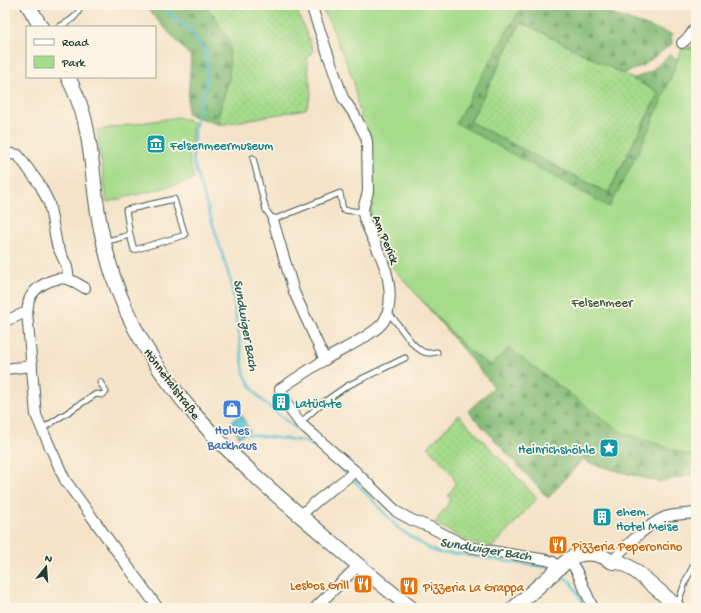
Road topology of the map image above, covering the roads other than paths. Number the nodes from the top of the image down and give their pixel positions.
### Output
1 (28, 5) edge
2 (81, 5) edge
3 (310, 5) edge
4 (40, 26) edge
5 (61, 26) edge
6 (696, 27) edge
7 (682, 43) dead end
8 (68, 78) edge
9 (5, 156) edge
10 (253, 158) dead end
11 (362, 212) junction
12 (273, 220) junction
13 (130, 235) junction
14 (103, 242) junction
15 (69, 280) junction
16 (85, 288) dead end
17 (27, 312) junction
18 (388, 313) junction
19 (5, 321) edge
20 (437, 352) dead end
21 (405, 358) dead end
22 (325, 360) junction
23 (32, 366) junction
24 (5, 369) edge
25 (100, 382) dead end
26 (300, 423) junction
27 (42, 429) junction
28 (351, 474) junction
29 (696, 513) edge
30 (301, 516) junction
31 (696, 561) edge
32 (612, 562) junction
33 (564, 563) junction
34 (359, 565) junction
35 (158, 608) edge
36 (315, 608) edge
37 (411, 608) edge
38 (514, 608) edge
39 (593, 608) edge
40 (677, 608) edge

1 - 4 main road
2 - 5 lane
3 - 11 street, Am Perick
6 - 7 street
8 - 14 main road, Hönnetalstraße
9 - 15 street
10 - 12 lane
11 - 12 lane
11 - 18 street, Am Perick
12 - 22 street
13 - 13 lane
13 - 14 lane
14 - 30 main road, Hönnetalstraße
15 - 16 street
15 - 17 street
17 - 19 street
17 - 23 street
18 - 20 lane
18 - 22 street
21 - 26 lane
22 - 26 street
23 - 24 street
23 - 27 street
25 - 27 lane
26 - 28 street
27 - 35 street
28 - 30 street
28 - 33 street
29 - 32 street
30 - 34 main road, Hönnetalstraße
31 - 40 lane
32 - 33 main road
32 - 40 main road
33 - 38 main road
33 - 39 street
34 - 36 street
34 - 37 main road, Hönnetalstraße

